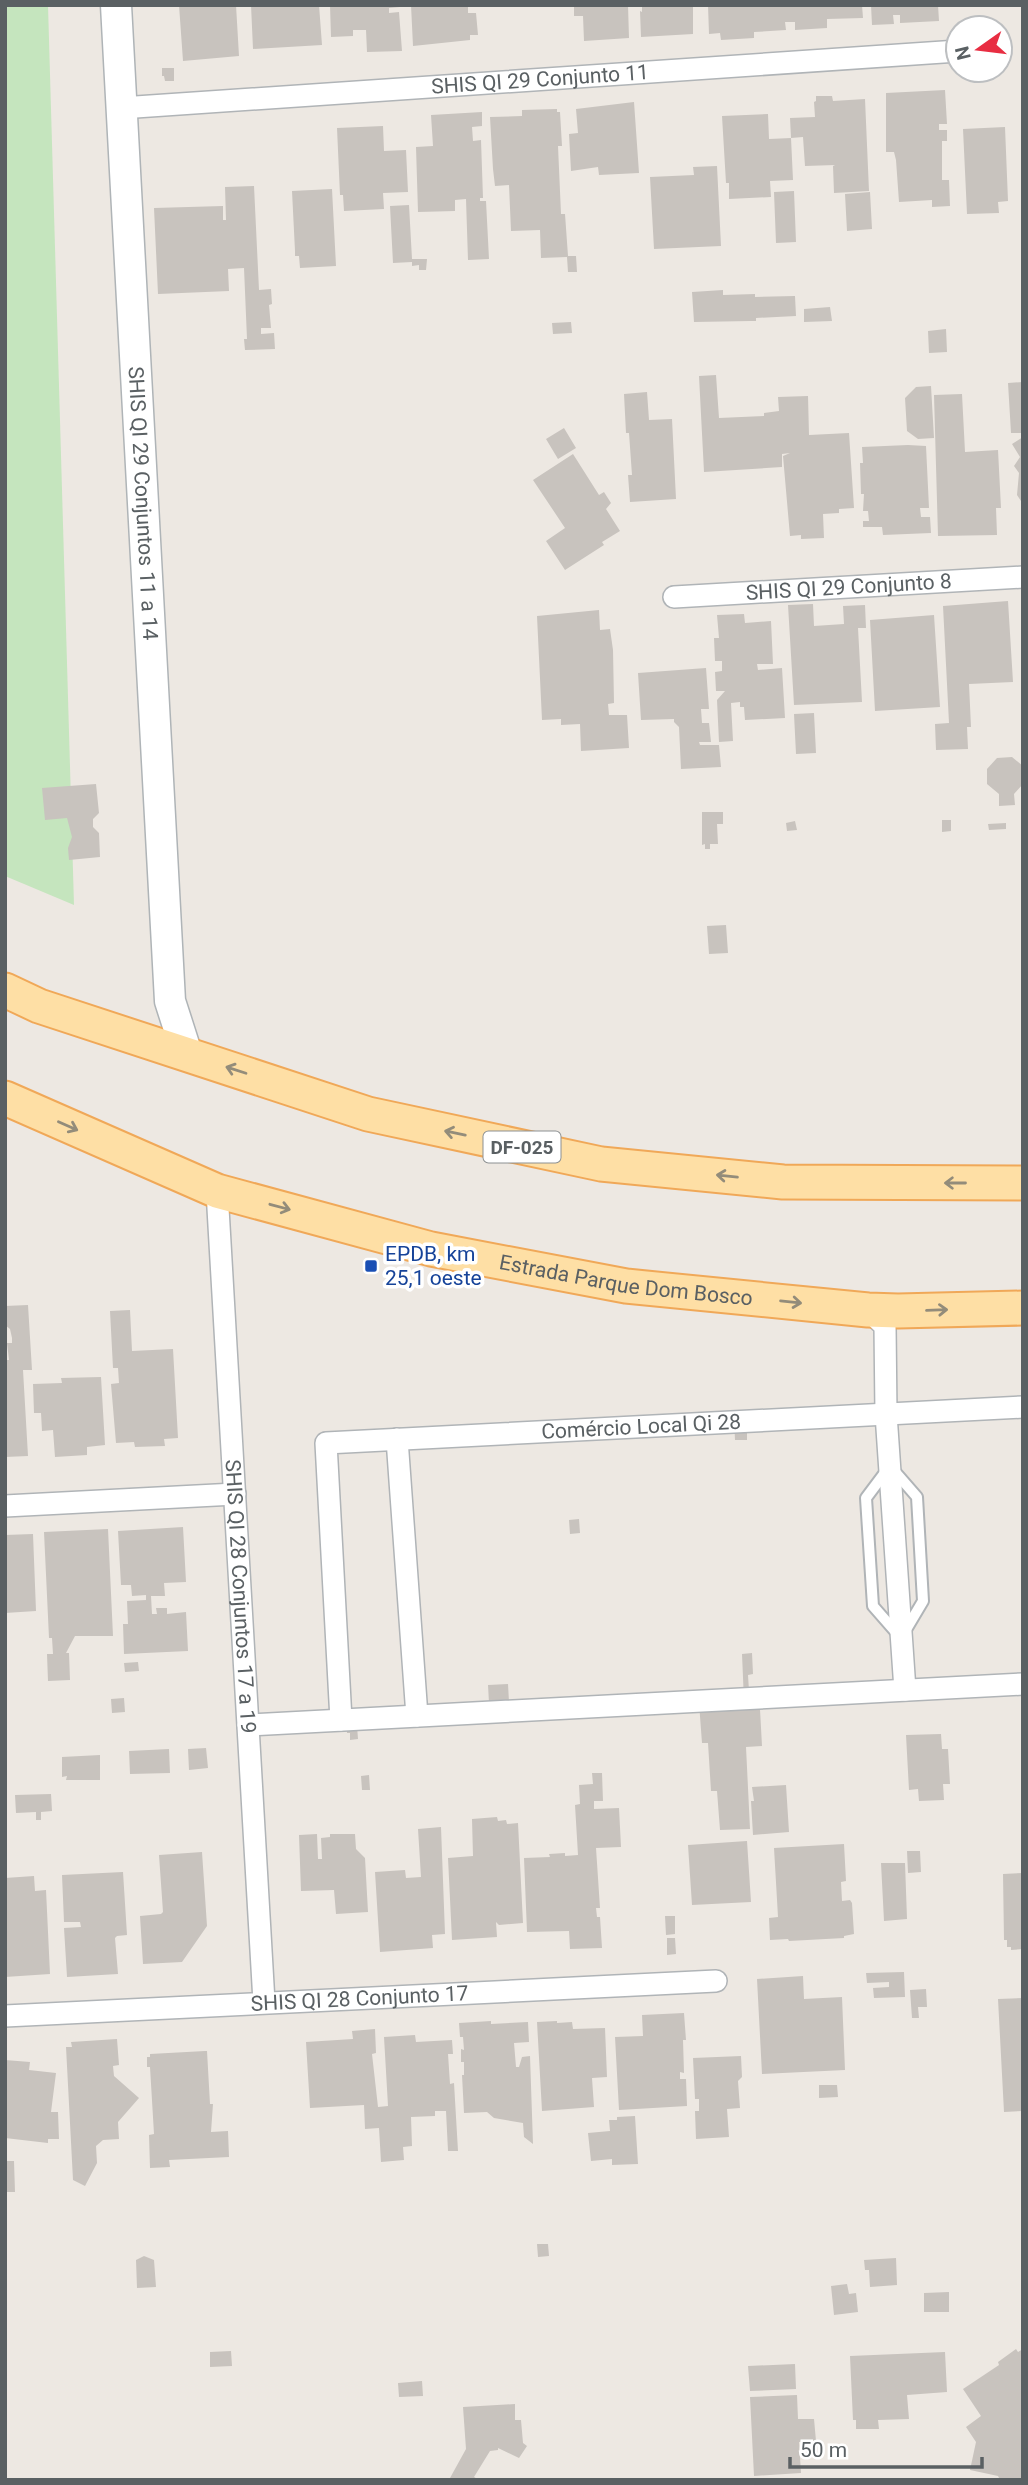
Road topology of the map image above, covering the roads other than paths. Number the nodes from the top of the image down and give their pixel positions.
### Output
1 (116, 5) edge
2 (944, 52) edge
3 (121, 108) junction
4 (1023, 577) edge
5 (674, 597) dead end
6 (5, 990) edge
7 (170, 1001) junction
8 (143, 1039) junction
9 (187, 1054) junction
10 (5, 1098) edge
11 (1023, 1184) edge
12 (217, 1191) junction
13 (1023, 1308) edge
14 (884, 1316) junction
15 (1023, 1407) edge
16 (886, 1414) junction
17 (397, 1439) junction
18 (235, 1493) junction
19 (5, 1506) edge
20 (1023, 1684) edge
21 (905, 1690) junction
22 (417, 1716) junction
23 (341, 1720) junction
24 (248, 1725) junction
25 (716, 1981) dead end
26 (264, 2002) junction
27 (5, 2016) edge

1 - 3 street, SHIS QI 29 Conjuntos 11 a 14
2 - 3 street, SHIS QI 29 Conjunto 11
3 - 7 street, SHIS QI 29 Conjuntos 11 a 14
4 - 5 street, SHIS QI 29 Conjunto 8
6 - 8 main road, DF-025
7 - 8 street
7 - 9 street, SHIS QI 29 Conjuntos 11 a 14
8 - 9 main road, DF-025
11 -> 9 main road, DF-025
10 -> 12 main road, Estrada Parque Dom Bosco
12 -> 14 main road, Estrada Parque Dom Bosco
12 - 18 street, SHIS QI 28 Conjuntos 17 a 19
14 -> 13 main road, Estrada Parque Dom Bosco
14 - 16 street
15 - 16 street, Comércio Local Qi 28
16 - 17 street, Comércio Local Qi 28
16 - 21 street
17 - 22 street
17 - 23 street, Comércio Local Qi 28
18 - 19 street
18 - 24 street, SHIS QI 28 Conjuntos 17 a 19
20 - 21 street
21 - 22 street
22 - 23 street
23 - 24 street
24 - 26 street, SHIS QI 28 Conjuntos 17 a 19
25 - 26 street, SHIS QI 28 Conjunto 17
26 - 27 street, SHIS QI 28 Conjunto 17

